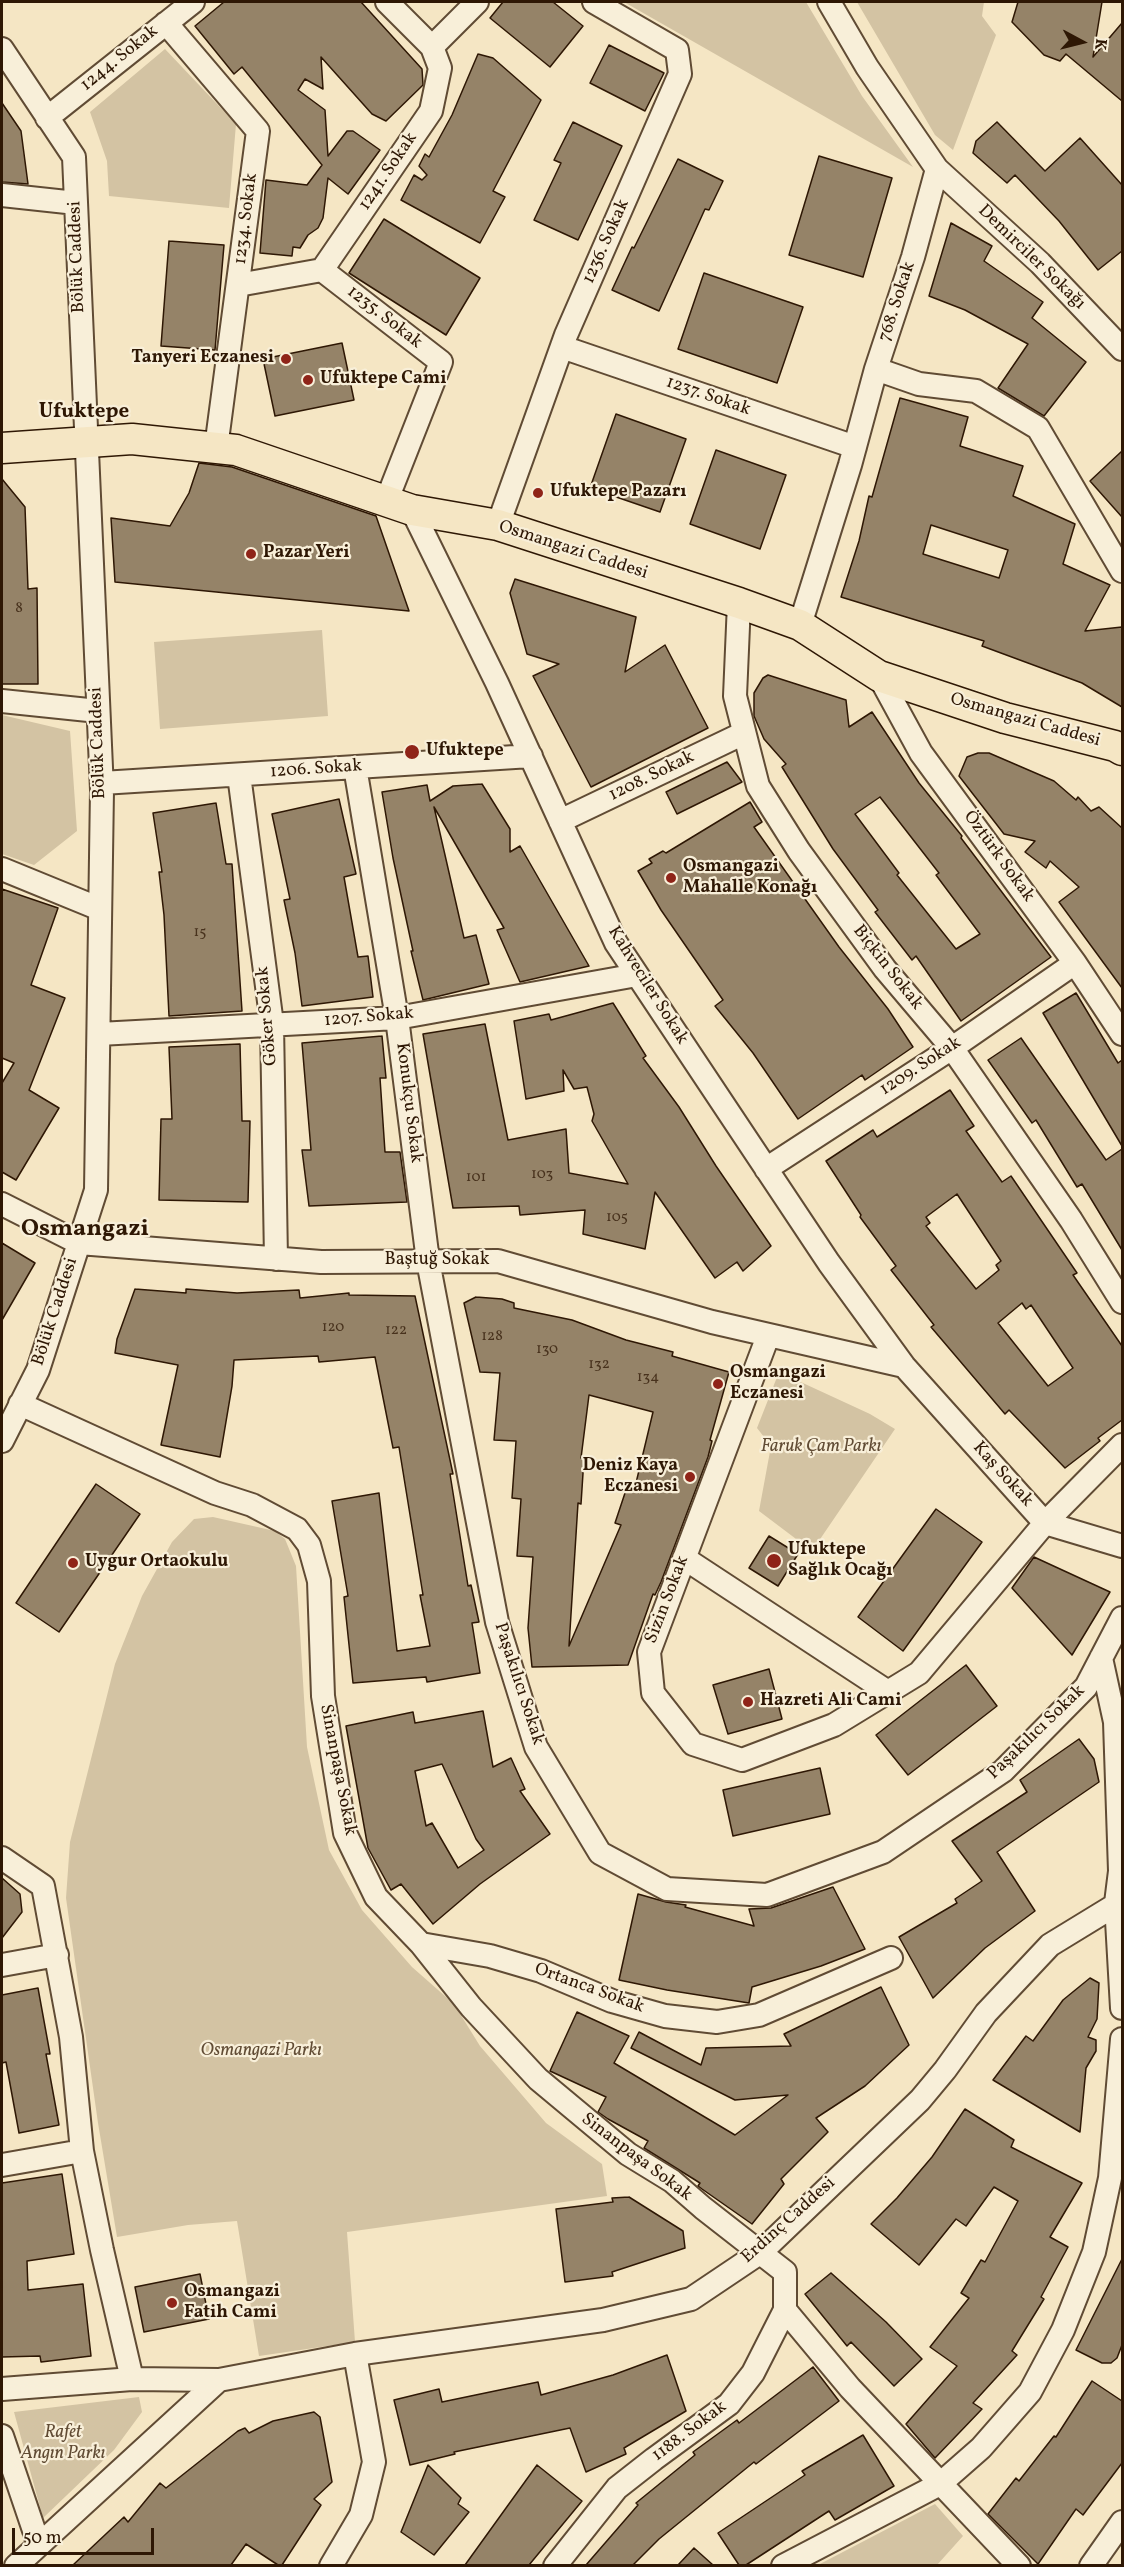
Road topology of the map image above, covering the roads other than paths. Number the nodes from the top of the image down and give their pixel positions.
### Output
1 (193, 2) edge
2 (387, 2) edge
3 (477, 2) edge
4 (594, 2) edge
5 (830, 2) edge
6 (166, 23) junction
7 (432, 47) junction
8 (2, 49) edge
9 (48, 117) junction
10 (937, 169) junction
11 (2, 195) edge
12 (76, 203) junction
13 (322, 270) junction
14 (238, 285) junction
15 (562, 347) junction
16 (1122, 349) edge
17 (876, 369) junction
18 (86, 442) junction
19 (855, 447) junction
20 (2, 448) edge
21 (216, 448) junction
22 (399, 506) junction
23 (498, 525) junction
24 (1122, 572) edge
25 (739, 603) junction
26 (800, 625) junction
27 (879, 676) junction
28 (2, 701) edge
29 (99, 711) junction
30 (744, 733) junction
31 (1120, 744) edge
32 (531, 756) junction
33 (356, 767) junction
34 (239, 775) junction
35 (102, 783) junction
36 (560, 821) junction
37 (2, 869) edge
38 (100, 909) junction
39 (1075, 963) junction
40 (637, 975) junction
41 (397, 1018) junction
42 (272, 1024) junction
43 (99, 1034) junction
44 (1122, 1034) edge
45 (952, 1048) junction
46 (766, 1169) junction
47 (2, 1204) edge
48 (79, 1243) junction
49 (276, 1259) junction
50 (428, 1262) junction
51 (1122, 1302) edge
52 (768, 1336) junction
53 (904, 1366) junction
54 (20, 1404) junction
55 (2, 1441) edge
56 (1122, 1445) edge
57 (1045, 1523) junction
58 (1122, 1546) edge
59 (684, 1558) junction
60 (1122, 1618) edge
61 (1101, 1658) junction
62 (888, 1692) junction
63 (2, 1858) edge
64 (1119, 1902) edge
65 (421, 1944) junction
66 (57, 1956) junction
67 (891, 1958) dead end
68 (2, 1965) edge
69 (1122, 2008) edge
70 (1122, 2039) edge
71 (82, 2151) junction
72 (2, 2165) edge
73 (1116, 2179) edge
74 (761, 2252) junction
75 (785, 2310) junction
76 (355, 2354) junction
77 (132, 2379) junction
78 (219, 2380) junction
79 (2, 2389) edge
80 (2, 2436) edge
81 (940, 2484) junction
82 (1122, 2522) edge
83 (39, 2545) junction
84 (16, 2565) edge
85 (331, 2565) edge
86 (555, 2565) edge
87 (783, 2565) edge
88 (1019, 2565) edge
89 (1090, 2565) edge

1 - 6 street, 1244. Sokak
2 - 7 street
3 - 7 street
4 - 15 street, 1236. Sokak
5 - 10 street
6 - 9 street, 1244. Sokak
6 - 14 street, 1234. Sokak
7 - 13 street, 1241. Sokak
8 - 9 street, Bölük Caddesi
9 - 12 street, Bölük Caddesi
10 - 16 street, Demirciler Sokağı
10 - 17 street, 768. Sokak
11 - 12 street
12 - 18 street, Bölük Caddesi
13 - 14 street
13 - 22 street, 1235. Sokak
14 - 21 street, 1234. Sokak
15 - 19 street, 1237. Sokak
15 - 23 street, 1236. Sokak
17 - 19 street, 768. Sokak
17 - 24 street
18 - 20 main road, Osmangazi Caddesi
18 - 21 main road, Osmangazi Caddesi
18 - 29 street, Bölük Caddesi
19 - 26 street, 768. Sokak
21 - 22 main road, Osmangazi Caddesi
22 - 23 main road, Osmangazi Caddesi
22 - 32 street, Kahveciler Sokak
23 - 25 main road, Osmangazi Caddesi
25 - 26 main road, Osmangazi Caddesi
25 - 30 street, Biçkin Sokak
26 - 27 main road, Osmangazi Caddesi
27 - 31 main road, Osmangazi Caddesi
27 - 39 street, Öztürk Sokak
28 - 29 street
29 - 35 street, Bölük Caddesi
30 - 36 street, 1208. Sokak
30 - 45 street, Biçkin Sokak
32 - 33 street, 1206. Sokak
32 - 36 street, Kahveciler Sokak
33 - 34 street, 1206. Sokak
33 - 41 street, Konukçu Sokak
34 - 35 street, 1206. Sokak
34 - 42 street, Göker Sokak
35 - 38 street, Bölük Caddesi
36 - 40 street, Kahveciler Sokak
37 - 38 street
38 - 43 street, Bölük Caddesi
39 - 44 street, Öztürk Sokak
39 - 45 street, 1209. Sokak
40 - 41 street, 1207. Sokak
40 - 46 street, Kahveciler Sokak
41 - 42 street, 1207. Sokak
41 - 50 street, Konukçu Sokak
42 - 43 street, 1207. Sokak
42 - 49 street, Göker Sokak
43 - 48 street, Bölük Caddesi
45 - 46 street, 1209. Sokak
45 - 51 street, Biçkin Sokak
46 - 53 street, Kahveciler Sokak
47 - 48 street, Baştuğ Sokak
48 - 49 street, Baştuğ Sokak
48 - 54 street, Bölük Caddesi
49 - 50 street, Baştuğ Sokak
50 - 52 street, Baştuğ Sokak
50 - 61 street, Paşakılıcı Sokak
52 - 53 street, Baştuğ Sokak
52 - 59 street, Sizin Sokak
53 - 57 street, Kaş Sokak
54 - 55 street, Bölük Caddesi
54 - 65 street, Sinanpaşa Sokak
56 - 57 street, Sizin Sokak
57 - 58 street, Kaş Sokak
57 - 62 street, Sizin Sokak
59 - 62 street
59 - 62 street, Sizin Sokak
60 - 61 street, Paşakılıcı Sokak
61 - 64 street
63 - 66 street
64 - 69 street
64 - 74 street, Erdinç Caddesi
65 - 67 street, Ortanca Sokak
65 - 74 street, Sinanpaşa Sokak
66 - 68 street
66 - 71 street
70 - 73 street
71 - 72 street
71 - 77 street
73 - 81 street
74 - 75 street, 1188. Sokak
74 - 76 street, Erdinç Caddesi
75 - 81 street
75 - 86 street, 1188. Sokak
76 - 78 street, Erdinç Caddesi
76 - 85 street
77 - 78 street, Erdinç Caddesi
77 - 79 street, Erdinç Caddesi
78 - 83 street
80 - 83 street
81 - 87 street
81 - 88 street
82 - 89 street
83 - 84 street

